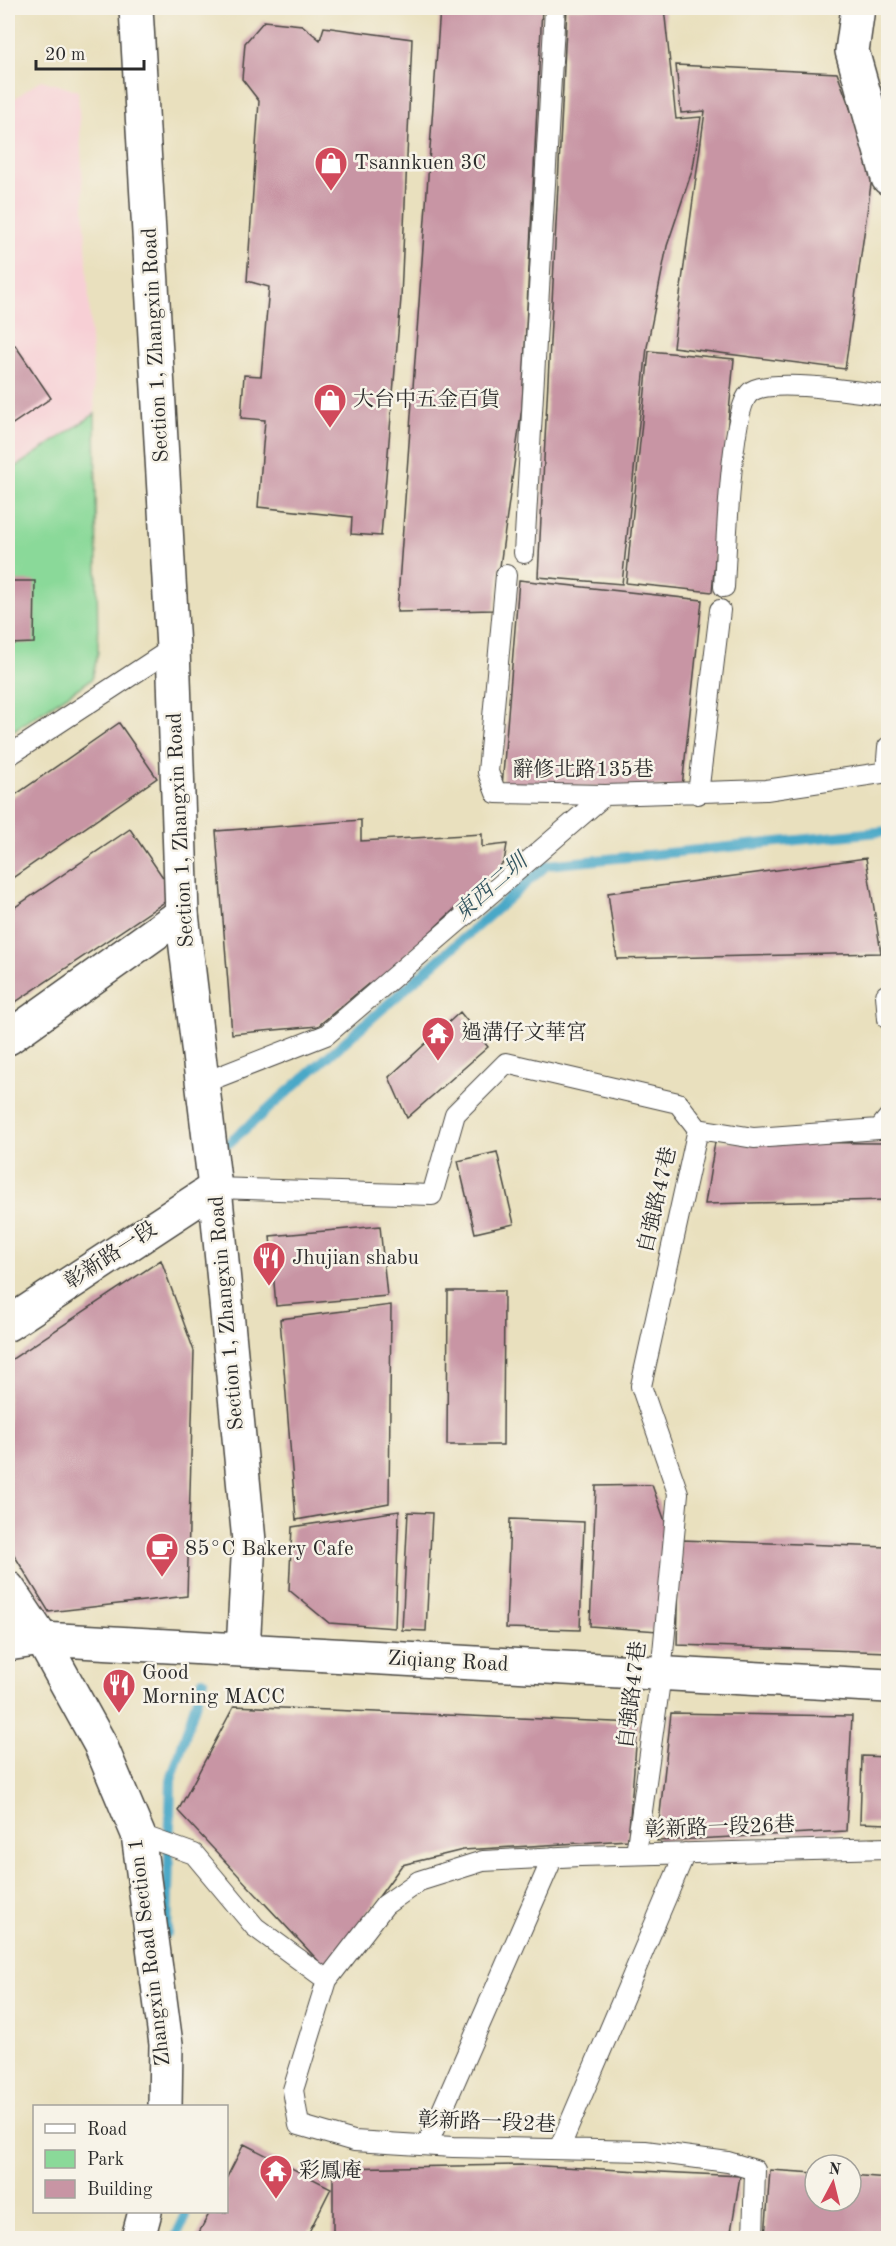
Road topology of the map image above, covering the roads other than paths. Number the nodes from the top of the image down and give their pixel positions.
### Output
1 (136, 8) edge
2 (555, 8) edge
3 (858, 8) edge
4 (888, 178) edge
5 (888, 396) edge
6 (524, 553) dead end
7 (506, 575) dead end
8 (724, 587) dead end
9 (720, 610) dead end
10 (173, 648) junction
11 (888, 747) edge
12 (8, 756) edge
13 (887, 772) edge
14 (698, 794) junction
15 (605, 795) junction
16 (182, 914) junction
17 (886, 995) dead end
18 (888, 1019) edge
19 (8, 1038) edge
20 (203, 1083) junction
21 (888, 1118) edge
22 (698, 1130) junction
23 (215, 1188) junction
24 (8, 1324) edge
25 (8, 1588) edge
26 (42, 1639) junction
27 (8, 1644) edge
28 (243, 1650) junction
29 (661, 1674) junction
30 (888, 1686) edge
31 (138, 1834) junction
32 (888, 1848) edge
33 (685, 1852) junction
34 (636, 1854) junction
35 (553, 1857) junction
36 (327, 1980) junction
37 (165, 2105) edge
38 (428, 2145) junction
39 (559, 2149) junction
40 (144, 2213) edge
41 (138, 2238) edge
42 (753, 2238) edge

1 - 10 street, Section 1, Zhangxin Road
2 - 6 lane
3 - 4 street
5 - 8 lane
7 - 15 lane, 辭修北路135巷
9 - 14 lane
10 - 12 lane
10 - 16 street, Section 1, Zhangxin Road
11 - 13 lane
13 - 14 lane, 辭修北路135巷
14 - 15 lane, 辭修北路135巷
15 - 20 lane
16 - 19 street
16 - 20 street, Section 1, Zhangxin Road
17 - 18 lane
20 - 23 street, Section 1, Zhangxin Road
21 - 22 lane
22 - 23 lane, 自強路47巷
22 - 29 lane, 自強路47巷
23 - 24 street, 彰新路一段
23 - 28 street, Section 1, Zhangxin Road
25 - 26 street
26 - 27 street, Ziqiang Road
26 - 28 street, Ziqiang Road
26 - 31 street, Zhangxin Road Section 1
28 - 29 street, Ziqiang Road
29 - 30 street, Ziqiang Road
29 - 34 lane, 自強路47巷
31 - 36 lane
31 - 37 street, Zhangxin Road Section 1
32 - 33 lane, 彰新路一段26巷
33 - 34 lane, 彰新路一段26巷
33 - 39 lane
34 - 35 lane, 彰新路一段26巷
35 - 36 lane, 彰新路一段26巷
35 - 38 lane
36 - 38 lane, 彰新路一段2巷
38 - 39 lane, 彰新路一段2巷
39 - 42 lane, 彰新路一段2巷
40 - 41 street

